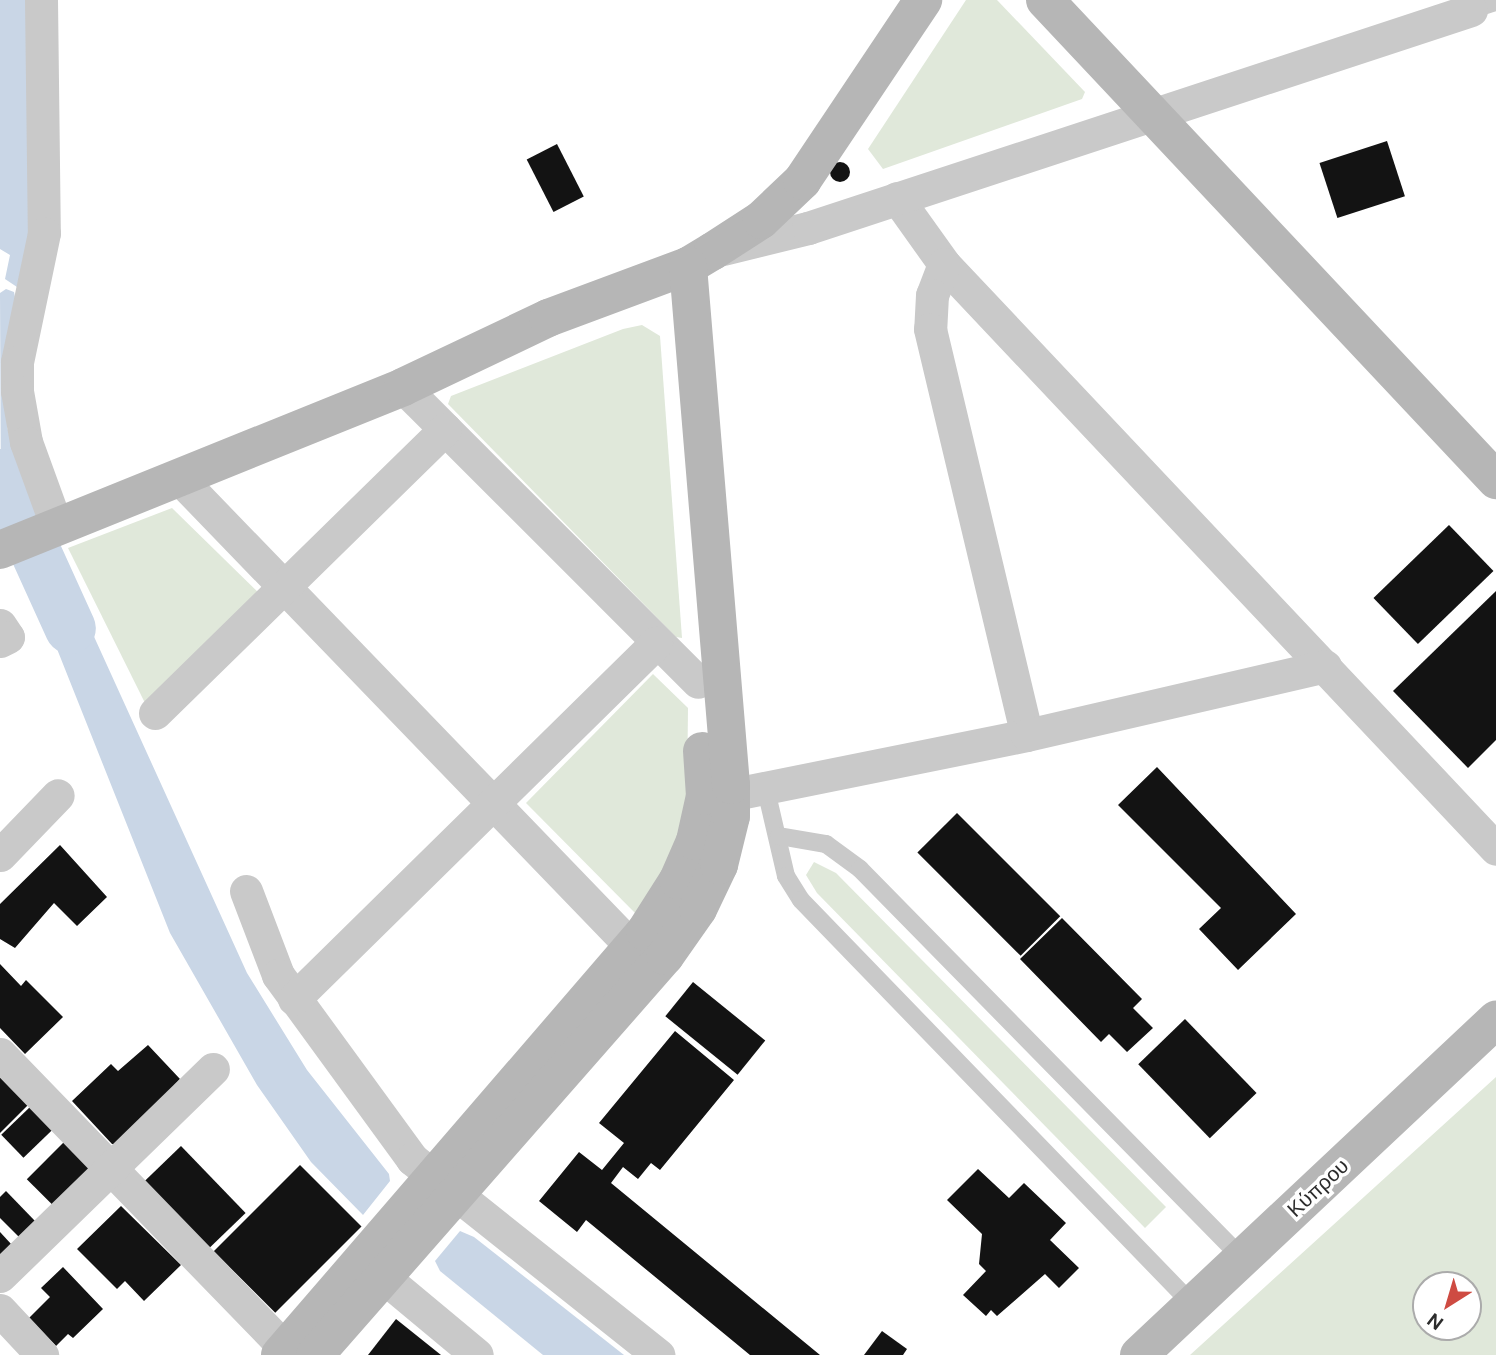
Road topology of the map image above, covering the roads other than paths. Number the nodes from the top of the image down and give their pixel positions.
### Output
1 (41, 0) edge
2 (923, 0) edge
3 (1045, 0) edge
4 (1483, 6) edge
5 (1153, 113) junction
6 (897, 198) junction
7 (689, 264) junction
8 (944, 264) junction
9 (403, 387) junction
10 (445, 429) junction
11 (179, 478) junction
12 (1496, 480) edge
13 (57, 527) junction
14 (0, 550) edge
15 (284, 589) junction
16 (0, 625) edge
17 (0, 641) edge
18 (656, 643) junction
19 (1325, 666) junction
20 (698, 682) junction
21 (155, 713) dead end
22 (1027, 734) junction
23 (58, 795) dead end
24 (733, 795) junction
25 (491, 804) junction
26 (779, 836) junction
27 (1496, 849) edge
28 (0, 855) edge
29 (246, 891) dead end
30 (632, 947) junction
31 (294, 999) junction
32 (1496, 1020) edge
33 (0, 1054) edge
34 (213, 1069) dead end
35 (112, 1170) junction
36 (444, 1184) junction
37 (1242, 1258) junction
38 (374, 1268) junction
39 (0, 1276) edge
40 (1193, 1305) junction
41 (0, 1310) edge
42 (293, 1353) edge
43 (42, 1355) edge
44 (477, 1355) edge
45 (658, 1355) edge
46 (1139, 1355) edge

1 - 13 street
2 - 7 street
3 - 5 street
4 - 5 street
5 - 6 street
5 - 12 street
6 - 7 street
6 - 8 street
7 - 9 street
7 - 20 street
7 - 24 street
8 - 19 street
8 - 22 street
9 - 10 street
9 - 11 street
10 - 15 street
10 - 18 street
11 - 13 street
11 - 15 street
13 - 14 street
15 - 21 street
15 - 25 street
16 - 17 street
18 - 20 street
18 - 25 street
19 - 22 street
19 - 27 street
20 - 24 street
22 - 24 street
23 - 28 street
24 - 26 lane
24 - 30 street
24 - 36 street
25 - 30 street
25 - 31 street
26 - 37 lane
26 - 40 lane
29 - 31 street
30 - 36 street
31 - 36 street
32 - 37 street, Κύπρου
33 - 35 street
34 - 35 street
35 - 39 street
35 - 42 street
36 - 38 street
36 - 45 street
37 - 40 street, Κύπρου
38 - 42 street
38 - 44 street
40 - 46 street, Κύπρου
41 - 43 street

